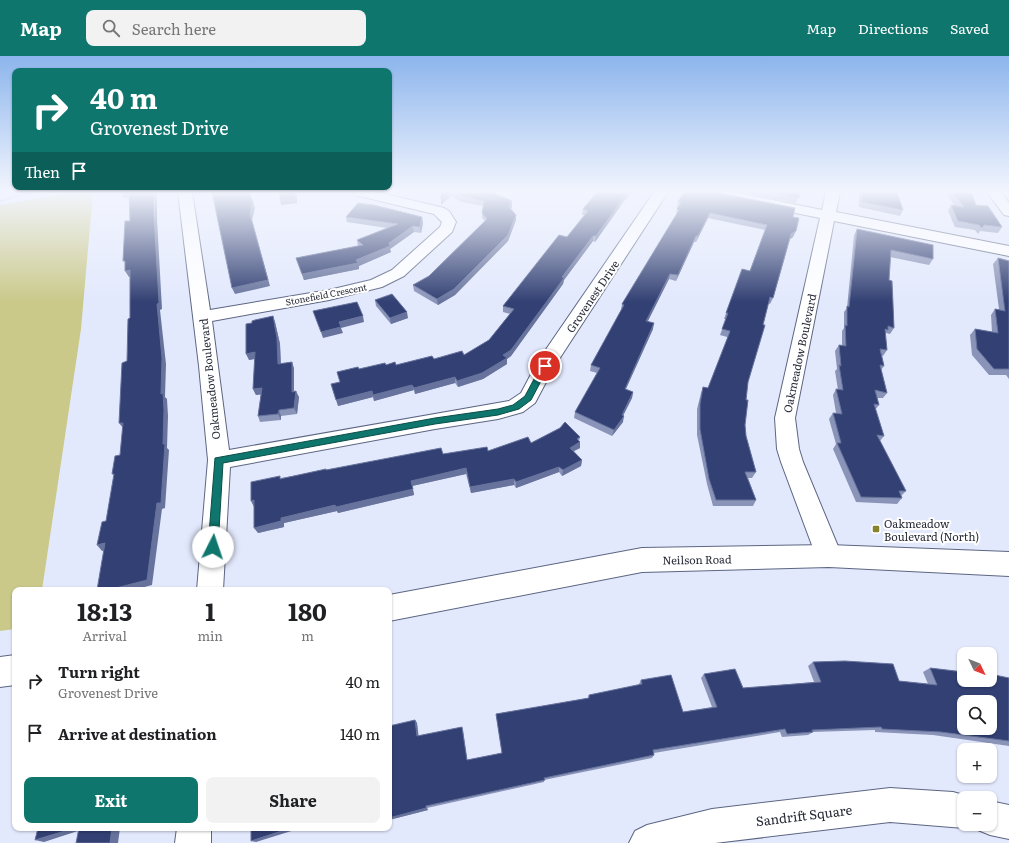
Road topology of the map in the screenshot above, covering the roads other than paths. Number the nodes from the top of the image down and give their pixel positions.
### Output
1 (190, 229) edge
2 (447, 229) edge
3 (637, 229) edge
4 (825, 229) edge
5 (897, 229) edge
6 (1009, 251) edge
7 (203, 318) junction
8 (219, 460) junction
9 (828, 556) junction
10 (1009, 564) edge
11 (210, 587) edge
12 (392, 607) edge
13 (12, 670) edge
14 (0, 672) edge
15 (957, 809) edge
16 (997, 819) edge
17 (1009, 822) edge
18 (194, 831) edge
19 (193, 843) edge
20 (647, 843) edge

1 - 7 street, Oakmeadow Boulevard
2 - 7 street, Stonefield Crescent
3 - 8 street, Grovenest Drive
4 - 9 street, Oakmeadow Boulevard
5 - 6 street
7 - 8 street, Oakmeadow Boulevard
8 - 11 street, Oakmeadow Boulevard
9 - 10 street, Neilson Road
9 - 12 street, Neilson Road
13 - 14 street
15 - 20 street, Sandrift Square
16 - 17 street
18 - 19 street

